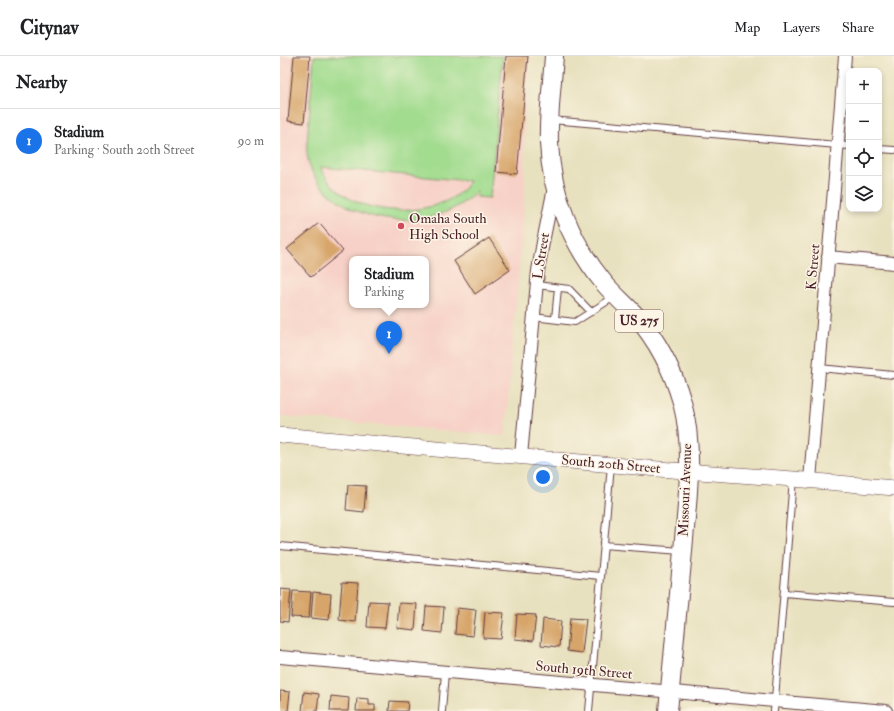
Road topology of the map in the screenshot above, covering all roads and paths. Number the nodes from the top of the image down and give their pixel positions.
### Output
1 (554, 56) edge
2 (845, 56) edge
3 (549, 120) junction
4 (843, 146) edge
5 (882, 149) edge
6 (894, 150) edge
7 (555, 186) junction
8 (828, 257) junction
9 (894, 263) edge
10 (537, 285) junction
11 (558, 288) junction
12 (616, 296) junction
13 (591, 312) junction
14 (533, 316) junction
15 (555, 319) junction
16 (820, 368) junction
17 (894, 375) edge
18 (280, 435) edge
19 (521, 456) junction
20 (611, 465) junction
21 (689, 470) junction
22 (793, 479) junction
23 (810, 480) junction
24 (894, 488) edge
25 (603, 545) junction
26 (280, 546) edge
27 (682, 552) junction
28 (601, 576) junction
29 (784, 593) junction
30 (894, 602) edge
31 (280, 657) edge
32 (445, 672) junction
33 (591, 685) junction
34 (670, 692) junction
35 (775, 706) edge
36 (442, 711) edge
37 (589, 711) edge
38 (668, 711) edge
39 (886, 711) edge

1 - 3 main road, L Street / US 275
2 - 4 street, K Street
3 - 4 lane
3 - 7 main road, L Street / US 275
4 - 8 street, K Street
5 - 6 lane
7 - 10 street, L Street
7 - 12 main road, Missouri Avenue / US 275
8 - 9 street
8 - 16 street, K Street
10 - 11 lane
10 - 14 street, L Street
11 - 13 lane
11 - 15 lane
12 - 13 lane
12 - 21 main road, Missouri Avenue / US 275
13 - 15 lane
14 - 15 lane
14 - 19 street, L Street
16 - 17 lane
16 - 23 street, K Street
18 - 19 street, South 20th Street
19 - 20 street, South 20th Street
20 - 21 street, South 20th Street
20 - 25 lane
21 - 22 street, South 20th Street
21 - 27 main road, Missouri Avenue / US 275
22 - 23 street, South 20th Street
22 - 29 lane
23 - 24 street, South 20th Street
25 - 27 lane
25 - 28 lane
26 - 28 lane
27 - 34 main road, Missouri Avenue / US 275
28 - 33 lane
29 - 30 lane
29 - 35 lane
31 - 32 street, South 19th Street
32 - 33 street, South 19th Street
32 - 36 lane
33 - 34 street, South 19th Street
33 - 37 lane
34 - 35 street, South 19th Street
34 - 38 main road, Missouri Avenue / US 275
35 - 39 street, South 19th Street

